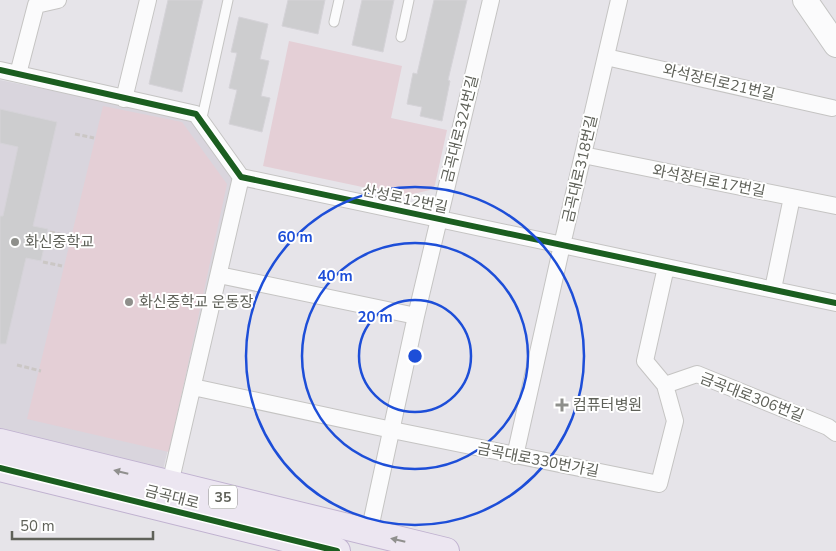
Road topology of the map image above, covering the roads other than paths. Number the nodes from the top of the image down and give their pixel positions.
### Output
1 (58, 0) edge
2 (148, 0) edge
3 (228, 0) edge
4 (339, 0) edge
5 (409, 0) edge
6 (491, 0) edge
7 (619, 0) edge
8 (805, 0) edge
9 (334, 22) dead end
10 (401, 37) dead end
11 (836, 46) edge
12 (606, 57) junction
13 (0, 70) edge
14 (18, 74) junction
15 (124, 98) junction
16 (832, 108) dead end
17 (201, 122) junction
18 (583, 155) junction
19 (241, 177) junction
20 (792, 198) junction
21 (836, 206) edge
22 (438, 218) junction
23 (562, 244) junction
24 (666, 267) junction
25 (219, 275) junction
26 (773, 289) junction
27 (836, 303) edge
28 (416, 316) junction
29 (665, 385) junction
30 (193, 387) junction
31 (392, 430) junction
32 (836, 433) edge
33 (0, 442) edge
34 (515, 456) junction
35 (0, 468) edge
36 (170, 484) junction
37 (369, 533) junction
38 (337, 551) edge
39 (446, 551) edge

1 - 14 street
2 - 15 street
3 - 17 lane
4 - 9 lane
5 - 10 lane
6 - 22 street, 금곡대로324번길
7 - 12 street, 금곡대로318번길
8 - 11 main road
12 - 16 street, 와석장터로21번길
12 - 18 street, 금곡대로318번길
13 - 14 street
14 - 15 street
15 - 17 street
17 - 19 street
18 - 20 street, 와석장터로17번길
18 - 23 street, 금곡대로318번길
19 - 22 street, 산성로12번길
19 - 25 street
20 - 21 street, 와석장터로17번길
20 - 26 street
22 - 23 street, 산성로12번길
22 - 28 street, 금곡대로324번길
23 - 24 street, 산성로12번길
23 - 34 street, 금곡대로318번길
24 - 26 street, 산성로12번길
24 - 29 street, 금곡대로330번가길
25 - 28 street
25 - 30 street
26 - 27 street, 산성로12번길
28 - 31 street, 금곡대로324번길
29 - 32 street, 금곡대로306번길
29 - 34 street, 금곡대로330번가길
30 - 31 street, 금곡대로330번가길
30 - 36 street
31 - 34 street, 금곡대로330번가길
31 - 37 street, 금곡대로324번길
36 -> 33 main road, 금곡대로 / 35
35 - 38 main road, 금곡대로 / 35
36 - 37 main road, 금곡대로 / 35
39 -> 37 main road, 금곡대로 / 35

